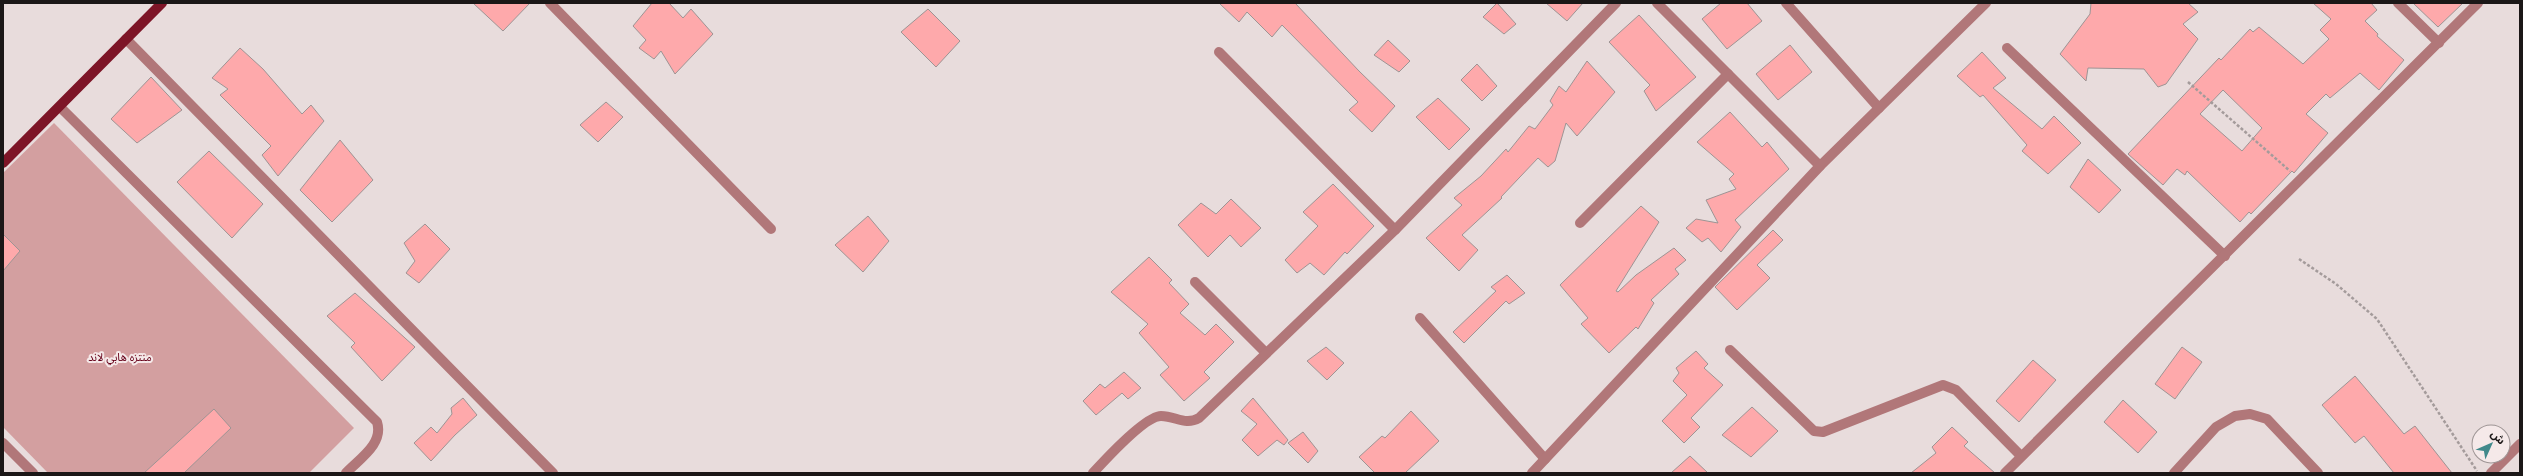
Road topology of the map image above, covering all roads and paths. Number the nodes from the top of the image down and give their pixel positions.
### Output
1 (162, 3) edge
2 (550, 3) edge
3 (1616, 3) edge
4 (1657, 3) edge
5 (1786, 3) edge
6 (1986, 3) edge
7 (2398, 3) edge
8 (2478, 3) edge
9 (126, 39) junction
10 (2439, 44) junction
11 (2007, 48) dead end
12 (1219, 52) dead end
13 (1728, 74) junction
14 (2188, 82) dead end
15 (60, 107) junction
16 (1879, 108) junction
17 (3, 163) edge
18 (1820, 166) junction
19 (2300, 181) junction
20 (1580, 223) dead end
21 (771, 229) dead end
22 (1395, 230) junction
23 (2225, 256) junction
24 (2299, 259) dead end
25 (1195, 282) dead end
26 (1420, 318) dead end
27 (1730, 350) dead end
28 (1266, 353) junction
29 (3, 443) edge
30 (2520, 444) edge
31 (2021, 456) junction
32 (1545, 459) junction
33 (33, 473) edge
34 (346, 473) edge
35 (553, 473) edge
36 (1092, 473) edge
37 (1532, 473) edge
38 (2005, 473) edge
39 (2174, 473) edge
40 (2318, 473) edge
41 (2479, 473) edge
42 (2490, 473) edge

1 - 9 main road
2 - 21 street
3 - 22 street
4 - 13 street
5 - 16 street
6 - 16 street
7 - 10 street
8 - 10 street
9 - 15 main road
9 - 35 street
10 - 19 street
11 - 23 street
12 - 22 street
13 - 18 street
13 - 20 street
14 - 19 path
15 - 17 main road
15 - 34 street
16 - 18 street
18 - 32 street
19 - 23 street
22 - 28 street
23 - 31 street
24 - 41 path
25 - 28 street
26 - 32 street
27 - 31 street
28 - 36 street
29 - 33 street
30 - 42 street
31 - 38 street
32 - 37 street
39 - 40 street

